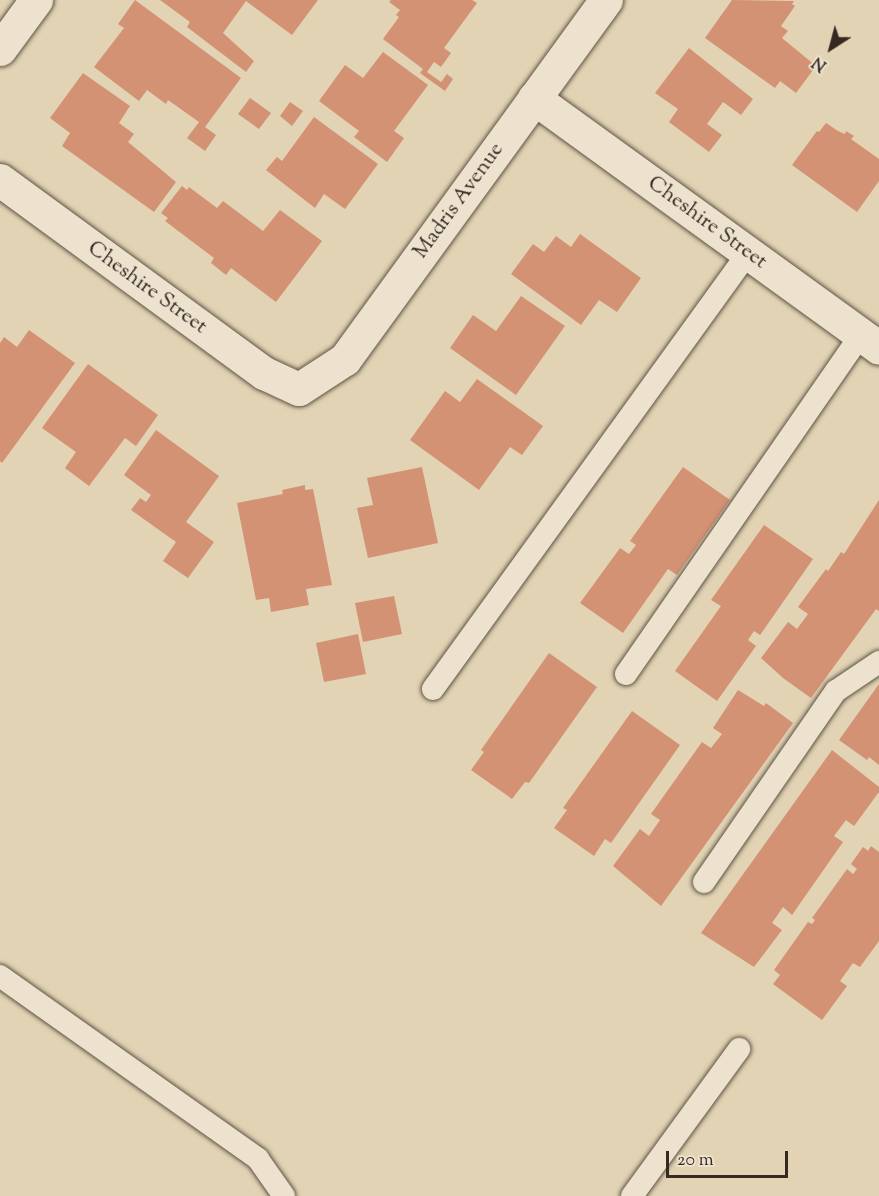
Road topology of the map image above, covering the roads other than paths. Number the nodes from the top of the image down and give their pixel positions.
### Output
1 (36, 0) edge
2 (606, 0) edge
3 (0, 49) edge
4 (534, 98) junction
5 (0, 180) edge
6 (748, 253) junction
7 (870, 341) edge
8 (299, 389) joint
9 (879, 662) edge
10 (626, 674) dead end
11 (433, 689) dead end
12 (704, 882) dead end
13 (0, 976) edge
14 (739, 1049) dead end
15 (284, 1196) edge
16 (632, 1196) edge

1 - 3 street
2 - 4 street, Madris Avenue
4 - 6 street, Cheshire Street
4 - 8 street, Madris Avenue
5 - 8 street, Cheshire Street
6 - 7 street, Cheshire Street
6 - 11 lane
7 - 10 lane
9 - 12 lane
13 - 15 lane
14 - 16 lane

